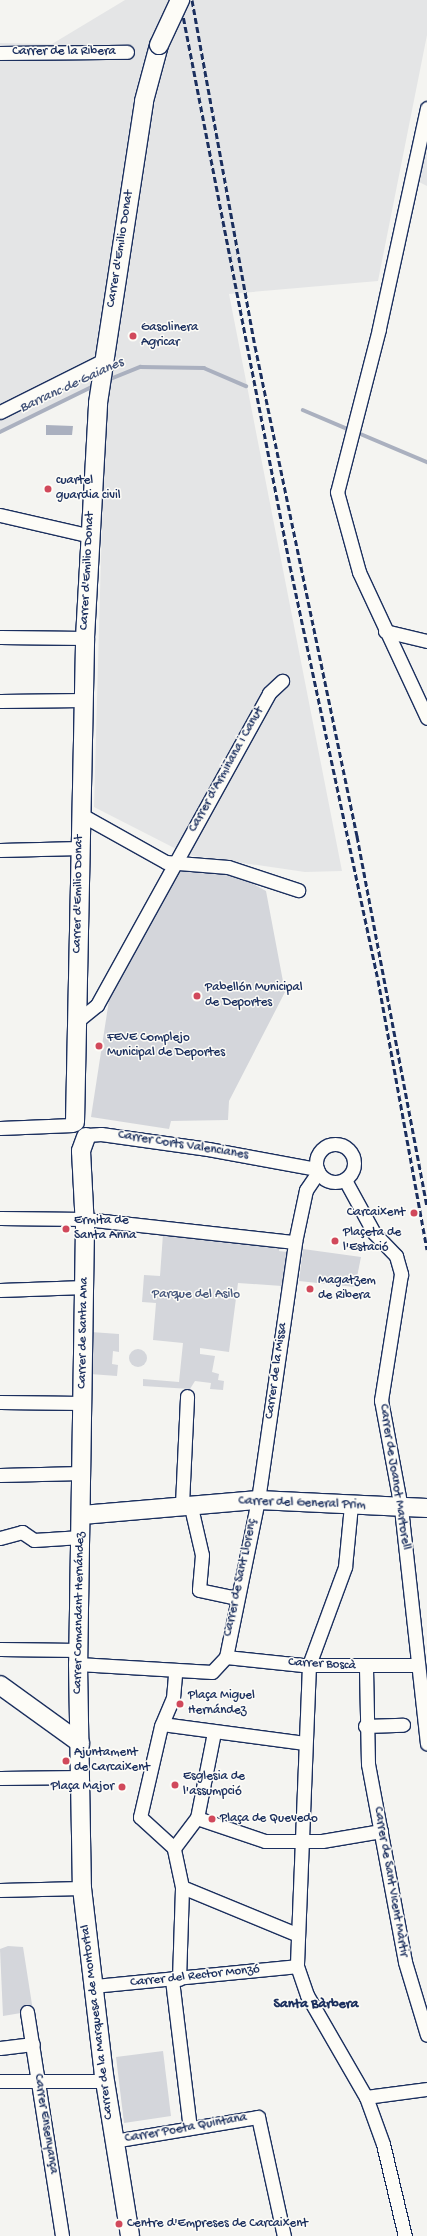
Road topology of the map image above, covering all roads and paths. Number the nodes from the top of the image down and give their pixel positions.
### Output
1 (180, 0) edge
2 (128, 52) dead end
3 (0, 53) edge
4 (427, 108) edge
5 (101, 369) junction
6 (0, 412) edge
7 (0, 515) edge
8 (91, 536) junction
9 (385, 631) junction
10 (0, 637) edge
11 (85, 638) junction
12 (427, 641) edge
13 (282, 681) dead end
14 (84, 700) junction
15 (0, 701) edge
16 (427, 718) edge
17 (80, 814) junction
18 (80, 848) junction
19 (0, 850) edge
20 (175, 862) junction
21 (298, 890) dead end
22 (76, 1022) junction
23 (0, 1128) edge
24 (80, 1132) junction
25 (319, 1153) junction
26 (265, 1158) junction
27 (318, 1171) junction
28 (345, 1180) junction
29 (0, 1218) edge
30 (85, 1219) junction
31 (295, 1242) junction
32 (85, 1286) junction
33 (0, 1290) edge
34 (187, 1396) dead end
35 (0, 1402) edge
36 (83, 1403) junction
37 (82, 1473) junction
38 (0, 1475) edge
39 (258, 1500) junction
40 (186, 1504) junction
41 (351, 1505) junction
42 (401, 1508) junction
43 (427, 1508) edge
44 (82, 1515) junction
45 (81, 1537) junction
46 (0, 1538) edge
47 (236, 1598) junction
48 (0, 1649) edge
49 (78, 1657) junction
50 (226, 1657) junction
51 (418, 1665) junction
52 (309, 1666) junction
53 (366, 1668) junction
54 (175, 1672) junction
55 (0, 1685) edge
56 (79, 1711) junction
57 (162, 1724) junction
58 (403, 1725) dead end
59 (365, 1726) junction
60 (64, 1728) junction
61 (214, 1732) junction
62 (305, 1743) junction
63 (427, 1744) edge
64 (80, 1746) junction
65 (81, 1777) junction
66 (0, 1778) edge
67 (197, 1818) junction
68 (381, 1831) junction
69 (300, 1842) junction
70 (174, 1848) junction
71 (182, 1887) junction
72 (82, 1888) junction
73 (0, 1890) edge
74 (296, 1934) junction
75 (297, 1966) junction
76 (175, 1979) junction
77 (94, 1986) junction
78 (27, 2012) dead end
79 (427, 2035) edge
80 (33, 2044) junction
81 (0, 2048) edge
82 (0, 2081) edge
83 (38, 2081) junction
84 (105, 2082) junction
85 (427, 2089) edge
86 (366, 2097) junction
87 (190, 2128) junction
88 (113, 2142) junction
89 (62, 2236) edge
90 (130, 2236) edge
91 (284, 2236) edge
92 (405, 2236) edge

1 - 5 street, Carrer d'Emilio Donat, bridge
2 - 3 street, Carrer de la Ribera
4 - 9 street
5 - 6 street
5 - 8 street, Carrer d'Emilio Donat
7 - 8 street
8 - 11 street, Carrer d'Emilio Donat
9 - 12 street
9 - 16 street
10 - 11 street
11 - 14 street, Carrer d'Emilio Donat
13 - 20 street, Carrer d'Armiñana i Canut
14 - 15 street
14 - 17 street, Carrer d'Emilio Donat
17 - 18 street, Carrer d'Emilio Donat
17 - 20 street
18 - 19 street
18 - 22 street, Carrer d'Emilio Donat
20 - 21 street
20 - 22 street, Carrer d'Armiñana i Canut
22 - 24 street, Carrer d'Emilio Donat
23 - 24 street, Carrer Corts Valencianes
24 - 26 street, Carrer Corts Valencianes
24 - 30 street, Carrer de Santa Ana
25 - 26 street, Carrer Corts Valencianes
25 - 27 street
25 - 28 street
26 - 27 street, Carrer Corts Valencianes
27 - 28 street
27 - 31 street, Carrer de la Missa
28 - 42 street, Carrer de Joanot Martorell
29 - 30 street
30 - 31 street
30 - 32 street, Carrer de Santa Ana
31 - 39 street, Carrer de la Missa
32 - 33 street
32 - 36 street, Carrer de Santa Ana
34 - 40 street
35 - 36 street
36 - 37 street, Carrer de Santa Ana
37 - 38 street
37 - 44 street, Carrer de Santa Ana
39 - 40 street, Carrer del General Prim
39 - 41 street, Carrer del General Prim
39 - 47 street, Carrer de Sant Llorenç
40 - 44 street, Carrer del General Prim
40 - 47 street
41 - 42 street, Carrer del General Prim
41 - 52 street
42 - 43 street, Carrer del General Prim
42 - 51 street, Carrer de Joanot Martorell
44 - 45 street, Carrer Comandant Hernández
45 - 46 street
45 - 49 street, Carrer Comandant Hernández
47 - 50 street, Carrer de Sant Llorenç
48 - 49 street
49 - 54 street
49 - 56 street, Carrer Comandant Hernández
50 - 52 street, Carrer Boscà
50 - 54 street
51 - 53 street, Carrer Boscà
51 - 63 street, Carrer de Joanot Martorell
52 - 53 street, Carrer Boscà
52 - 62 street
53 - 59 street, Carrer de Sant Vicent Màrtir
54 - 57 street
55 - 60 street
56 - 60 street, Carrer Comandant Hernández
56 - 64 street, Carrer Comandant Hernández
57 - 61 street
57 - 70 street
58 - 59 street
59 - 68 street, Carrer de Sant Vicent Màrtir
60 - 64 street
61 - 62 street
61 - 67 street
62 - 69 street
64 - 65 street
65 - 66 street
65 - 72 street, Carrer de la Marquesa de Montortal
67 - 69 street
67 - 70 street
68 - 69 street
68 - 79 street, Carrer de Sant Vicent Màrtir
69 - 74 street
70 - 71 street
71 - 74 street
71 - 76 street
72 - 73 street
72 - 77 street, Carrer de la Marquesa de Montortal
74 - 75 street
75 - 76 street, Carrer del Rector Monzó
75 - 86 street
76 - 77 street, Carrer del Rector Monzó
76 - 87 street
77 - 84 street, Carrer de la Marquesa de Montortal
78 - 80 street, Carrer Ensenyança
80 - 81 street
80 - 83 street, Carrer Ensenyança
82 - 83 street
83 - 84 street
83 - 89 street, Carrer Ensenyança
84 - 88 street, Carrer de la Marquesa de Montortal
85 - 86 street
86 - 92 street
87 - 88 street, Carrer Poeta Quintana
87 - 91 street, Carrer Poeta Quintana
88 - 90 street, Carrer de la Marquesa de Montortal

